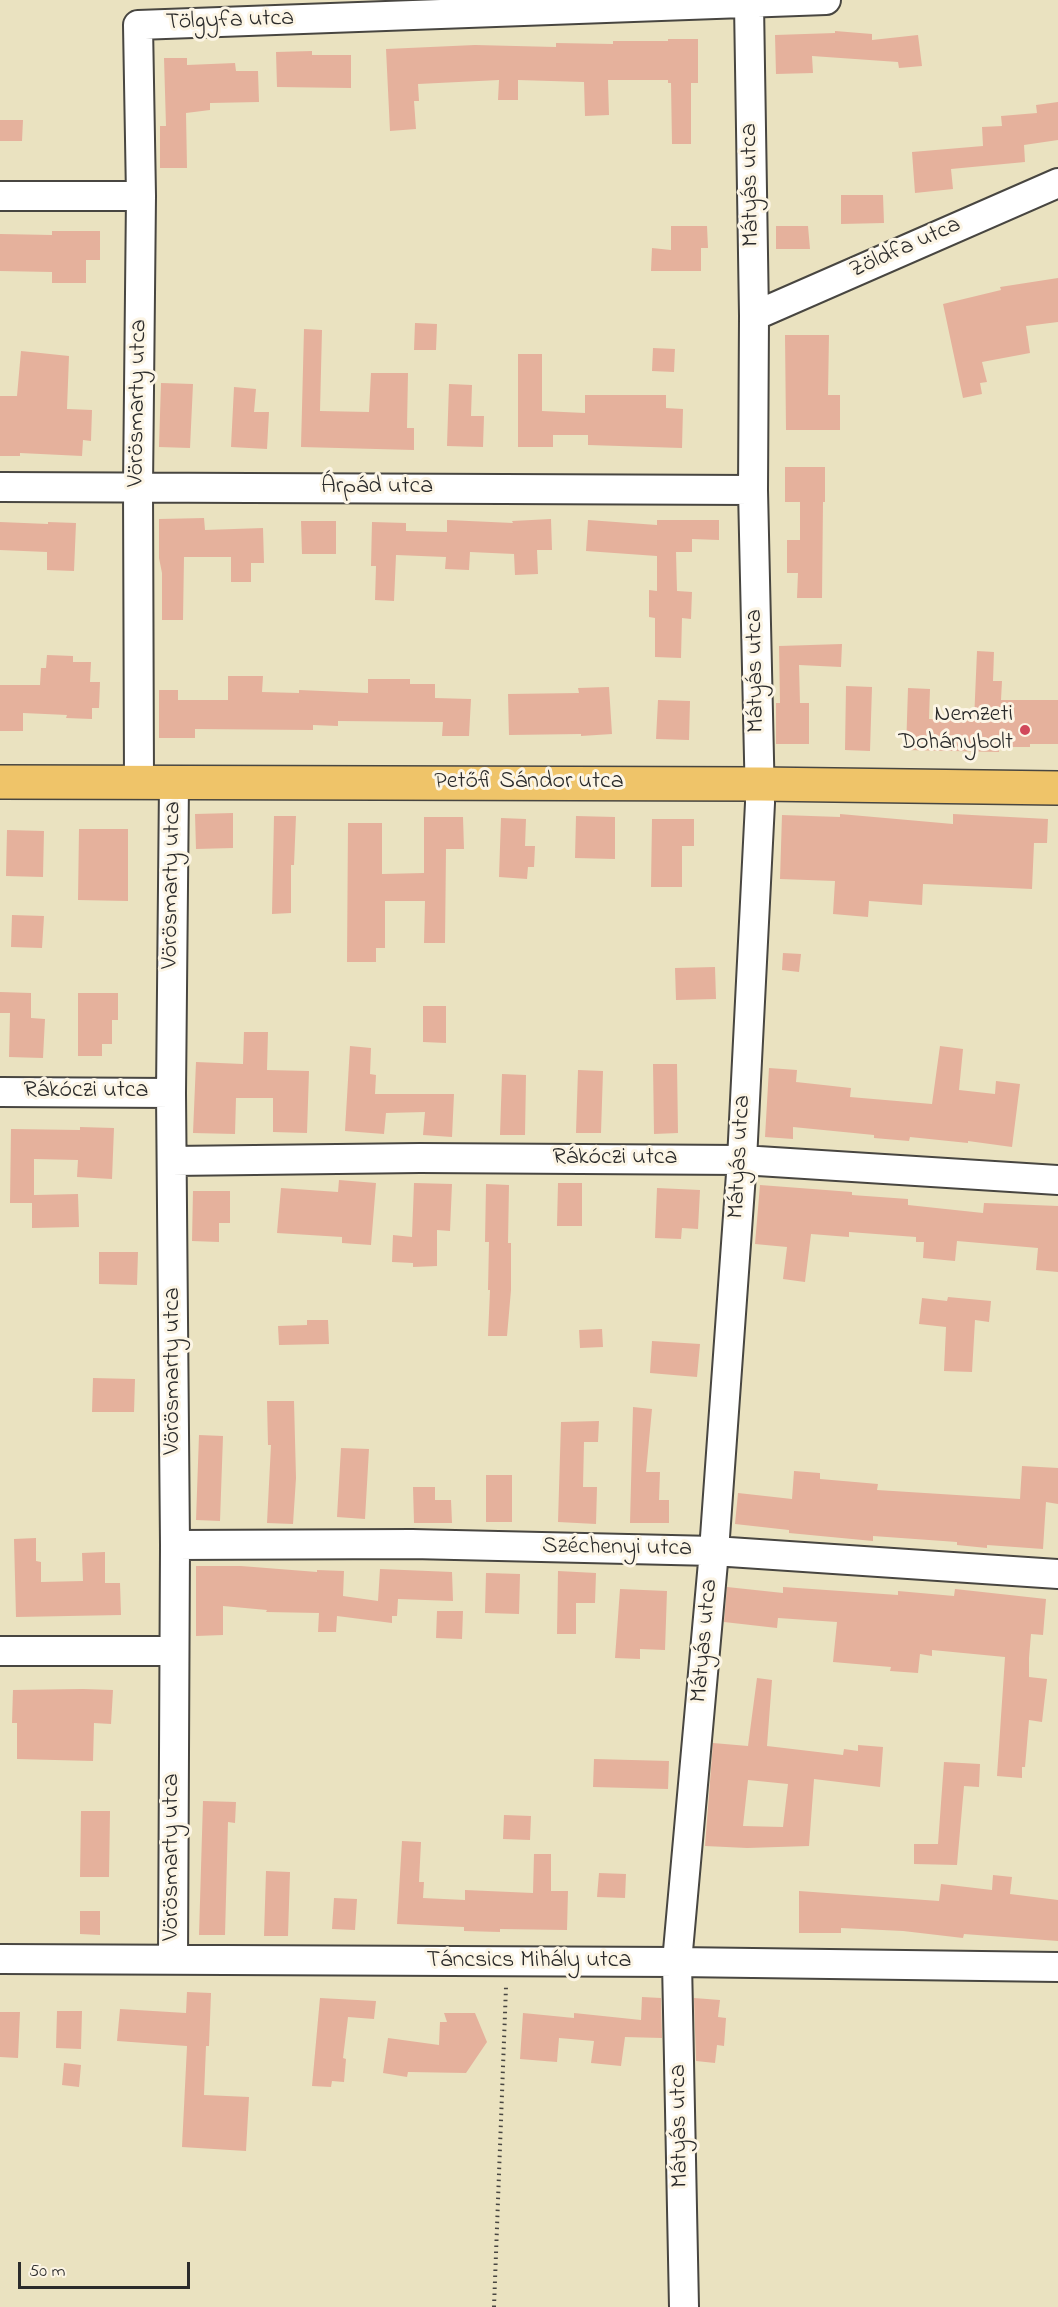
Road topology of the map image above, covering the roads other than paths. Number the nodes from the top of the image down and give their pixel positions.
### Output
1 (826, 0) edge
2 (749, 4) junction
3 (138, 25) joint
4 (1058, 183) edge
5 (0, 196) edge
6 (141, 196) junction
7 (754, 316) junction
8 (0, 487) edge
9 (138, 487) junction
10 (753, 490) junction
11 (0, 782) edge
12 (139, 782) junction
13 (174, 783) junction
14 (760, 784) junction
15 (1058, 788) edge
16 (0, 1092) edge
17 (171, 1093) junction
18 (742, 1160) junction
19 (172, 1161) junction
20 (1058, 1180) edge
21 (175, 1545) junction
22 (714, 1551) junction
23 (1058, 1574) edge
24 (0, 1651) edge
25 (174, 1651) junction
26 (0, 1959) edge
27 (173, 1959) junction
28 (677, 1962) junction
29 (1058, 1967) edge
30 (684, 2307) edge

1 - 2 street, Tölgyfa utca
2 - 3 street, Tölgyfa utca
2 - 7 street, Mátyás utca
3 - 6 street, Vörösmarty utca
4 - 7 street, Zöldfa utca
5 - 6 street
6 - 9 street, Vörösmarty utca
7 - 10 street, Mátyás utca
8 - 9 street, Árpád utca
9 - 10 street, Árpád utca
9 - 12 street, Vörösmarty utca
10 - 14 street, Mátyás utca
11 - 12 main road, Petőfi Sándor utca
12 - 13 main road, Petőfi Sándor utca
13 - 14 main road, Petőfi Sándor utca
13 - 17 street, Vörösmarty utca
14 - 15 main road, Petőfi Sándor utca
14 - 18 street, Mátyás utca
16 - 17 street, Rákóczi utca
17 - 19 street, Vörösmarty utca
18 - 19 street, Rákóczi utca
18 - 20 street, Rákóczi utca
18 - 22 street, Mátyás utca
19 - 21 street, Vörösmarty utca
21 - 22 street, Széchenyi utca
21 - 25 street, Vörösmarty utca
22 - 23 street, Széchenyi utca
22 - 28 street, Mátyás utca
24 - 25 street
25 - 27 street, Vörösmarty utca
26 - 27 street, Táncsics Mihály utca
27 - 28 street, Táncsics Mihály utca
28 - 29 street, Táncsics Mihály utca
28 - 30 street, Mátyás utca

